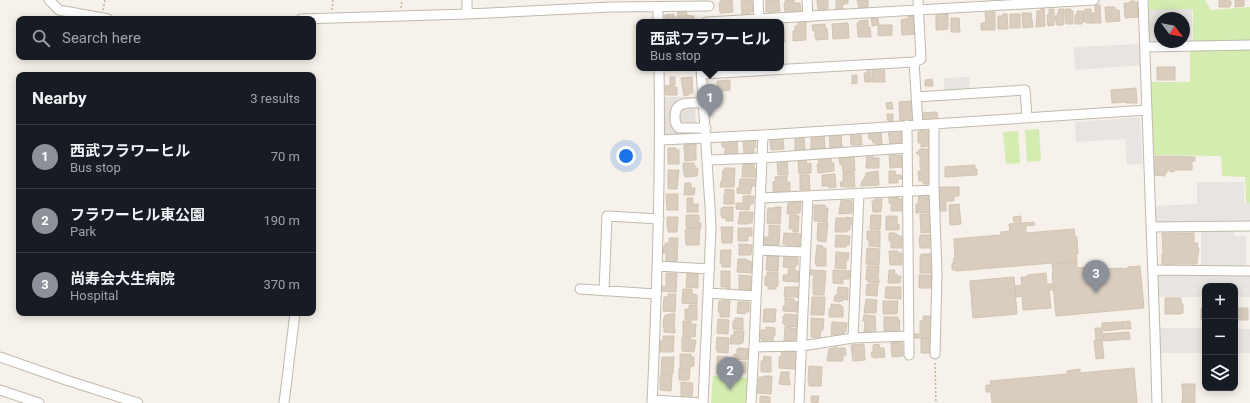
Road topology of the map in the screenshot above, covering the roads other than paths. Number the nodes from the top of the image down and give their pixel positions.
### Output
1 (50, 0) edge
2 (467, 0) edge
3 (758, 0) edge
4 (807, 0) edge
5 (918, 0) edge
6 (1094, 0) edge
7 (1142, 0) edge
8 (708, 3) edge
9 (658, 7) junction
10 (918, 10) junction
11 (467, 14) junction
12 (91, 16) edge
13 (808, 17) junction
14 (316, 19) edge
15 (658, 19) edge
16 (706, 19) edge
17 (759, 19) edge
18 (784, 19) edge
19 (1250, 45) edge
20 (1144, 47) junction
21 (914, 62) junction
22 (784, 68) edge
23 (659, 71) edge
24 (702, 71) edge
25 (916, 97) junction
26 (704, 103) junction
27 (1147, 110) junction
28 (1027, 117) junction
29 (918, 124) junction
30 (934, 124) junction
31 (907, 125) junction
32 (706, 128) junction
33 (762, 135) junction
34 (706, 138) junction
35 (660, 140) junction
36 (908, 148) junction
37 (762, 158) junction
38 (708, 160) junction
39 (908, 190) junction
40 (934, 190) junction
41 (859, 193) junction
42 (808, 196) junction
43 (760, 198) junction
44 (659, 219) junction
45 (1250, 226) edge
46 (1151, 227) junction
47 (758, 250) junction
48 (805, 252) junction
49 (657, 266) junction
50 (710, 269) junction
51 (1153, 270) junction
52 (1250, 271) edge
53 (580, 289) dead end
54 (604, 291) junction
55 (708, 292) junction
56 (656, 294) junction
57 (756, 296) junction
58 (295, 316) edge
59 (909, 336) junction
60 (853, 338) junction
61 (802, 346) junction
62 (754, 347) junction
63 (935, 354) road end
64 (909, 355) dead end
65 (0, 357) edge
66 (0, 390) edge
67 (652, 402) edge
68 (39, 403) edge
69 (138, 403) edge
70 (284, 403) edge
71 (703, 403) edge
72 (751, 403) edge
73 (799, 403) edge
74 (1157, 403) edge

1 - 12 street
2 - 11 street
3 - 17 street
4 - 13 street
5 - 10 street
6 - 10 street
7 - 20 street
8 - 9 street
8 - 16 street
9 - 11 street
9 - 15 street
10 - 13 street
10 - 21 street
11 - 14 street
13 - 18 street
19 - 20 street
20 - 27 street
21 - 22 street
21 - 25 street
23 - 35 street
24 - 26 street
25 - 28 street
25 - 29 street
26 - 32 street
26 - 32 street
27 - 28 street
27 - 46 street
28 - 30 street
29 - 30 street
29 - 31 street
30 - 40 street
31 - 33 street
31 - 36 street
32 - 34 street
33 - 34 street
33 - 37 street
34 - 35 street
34 - 38 street
35 - 44 street
36 - 37 street
36 - 39 street
37 - 38 street
37 - 43 street
38 - 50 street
39 - 40 street
39 - 41 street
39 - 59 street
40 - 63 street
41 - 42 street
41 - 60 street
42 - 43 street
42 - 48 street
43 - 47 street
44 - 49 street
44 - 54 street
45 - 46 street
46 - 51 street
47 - 48 street
47 - 57 street
48 - 61 street
49 - 50 street
49 - 56 street
50 - 55 street
51 - 52 street
51 - 74 street
53 - 54 street
54 - 56 street
55 - 57 street
55 - 71 street
56 - 67 street
57 - 62 street
58 - 70 street
59 - 60 street
59 - 64 street
60 - 61 street
61 - 62 street
61 - 73 street
62 - 72 street
65 - 69 street
66 - 68 street
67 - 71 street

